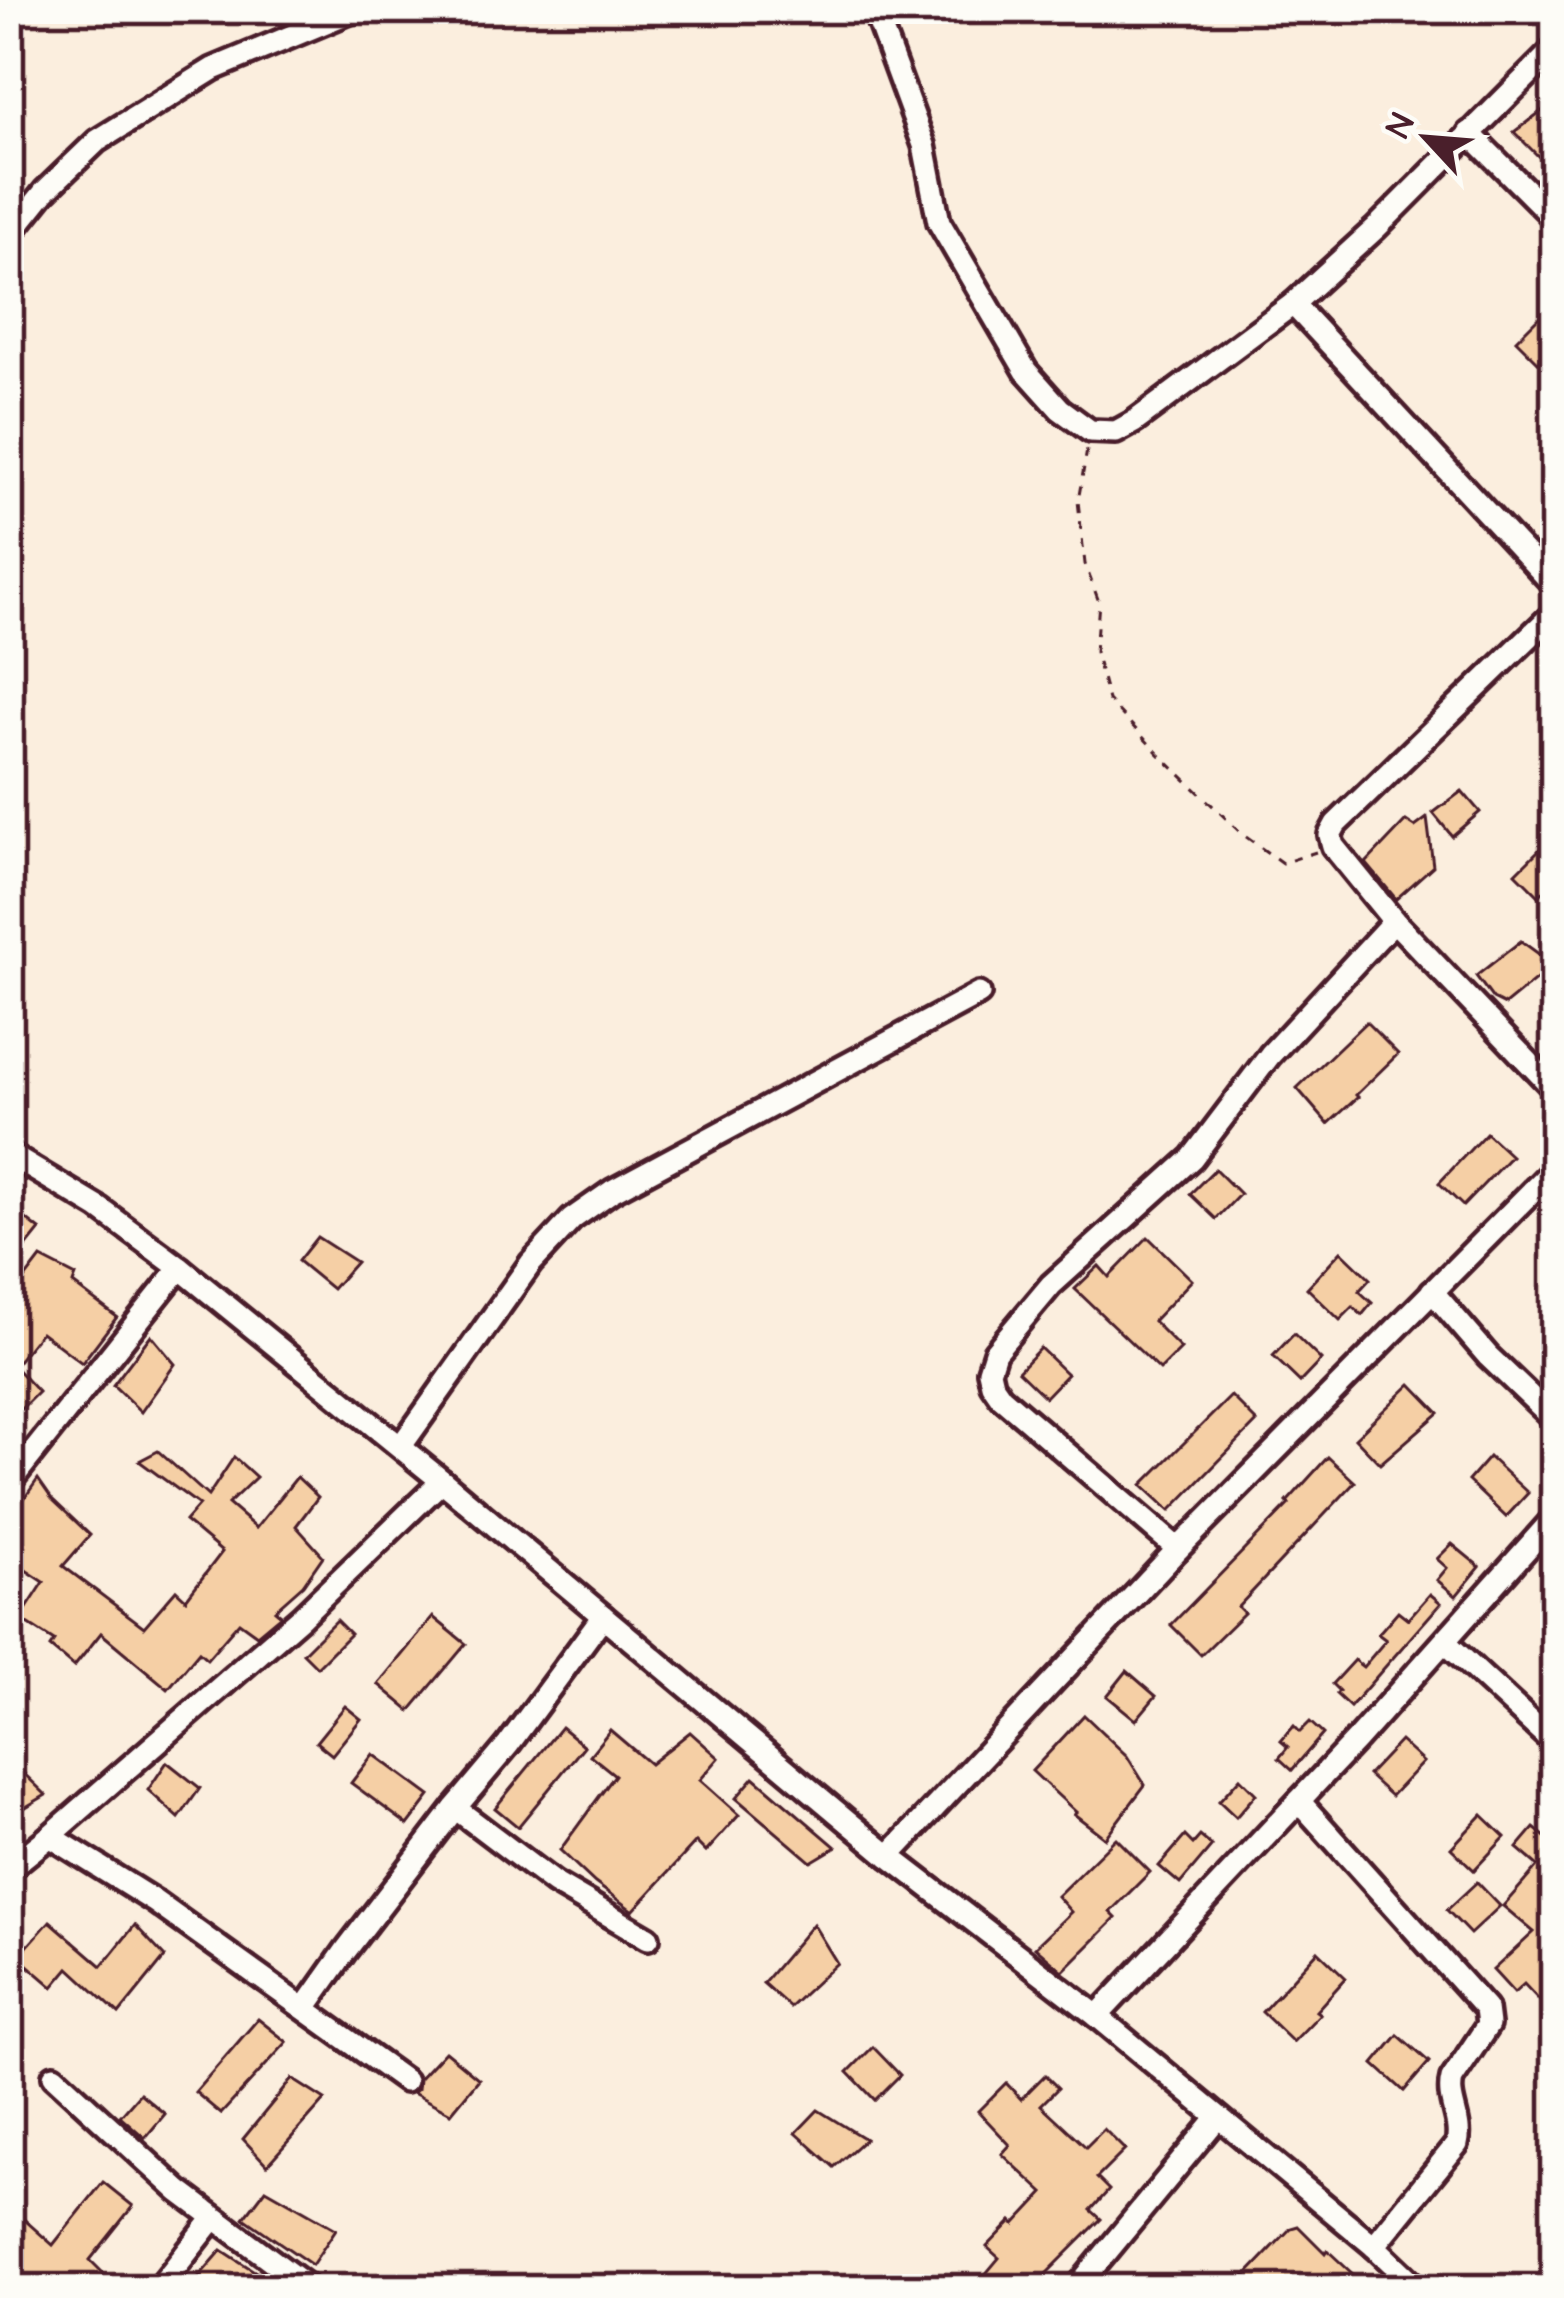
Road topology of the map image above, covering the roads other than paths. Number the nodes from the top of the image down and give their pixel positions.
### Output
1 (357, 9) edge
2 (874, 9) edge
3 (1555, 48) edge
4 (1469, 133) junction
5 (1555, 219) edge
6 (9, 236) edge
7 (1293, 304) junction
8 (1555, 586) edge
9 (1555, 612) edge
10 (1394, 921) junction
11 (979, 994) dead end
12 (1555, 1090) edge
13 (9, 1154) edge
14 (1555, 1168) edge
15 (180, 1268) junction
16 (1432, 1291) junction
17 (1555, 1420) edge
18 (400, 1447) junction
19 (13, 1469) edge
20 (442, 1481) junction
21 (1555, 1517) edge
22 (1178, 1549) junction
23 (603, 1616) junction
24 (1445, 1642) junction
25 (1555, 1744) edge
26 (1299, 1801) junction
27 (455, 1808) junction
28 (50, 1836) junction
29 (889, 1856) junction
30 (9, 1869) edge
31 (648, 1938) dead end
32 (305, 2008) junction
33 (1097, 2016) junction
34 (54, 2076) dead end
35 (405, 2080) dead end
36 (1218, 2117) junction
37 (214, 2218) junction
38 (1374, 2246) junction
39 (1081, 2287) edge
40 (158, 2289) edge
41 (310, 2289) edge
42 (1420, 2289) edge

1 - 6 street
2 - 7 street
3 - 4 street
4 - 5 street
4 - 7 street
7 - 8 street
9 - 10 street
10 - 12 street
10 - 22 street
11 - 18 street
13 - 15 street
14 - 16 street
15 - 18 street
15 - 19 street
16 - 17 street
16 - 22 street
18 - 20 street
20 - 23 street
20 - 28 street
21 - 24 street
22 - 29 street
23 - 27 street
23 - 29 street
24 - 25 street
24 - 26 street
26 - 33 street
26 - 38 street
27 - 31 street
27 - 32 street
28 - 30 street
28 - 32 street
29 - 33 street
32 - 35 street
33 - 36 street
34 - 37 street
36 - 38 street
36 - 39 street
37 - 40 street
37 - 41 street
38 - 42 street

